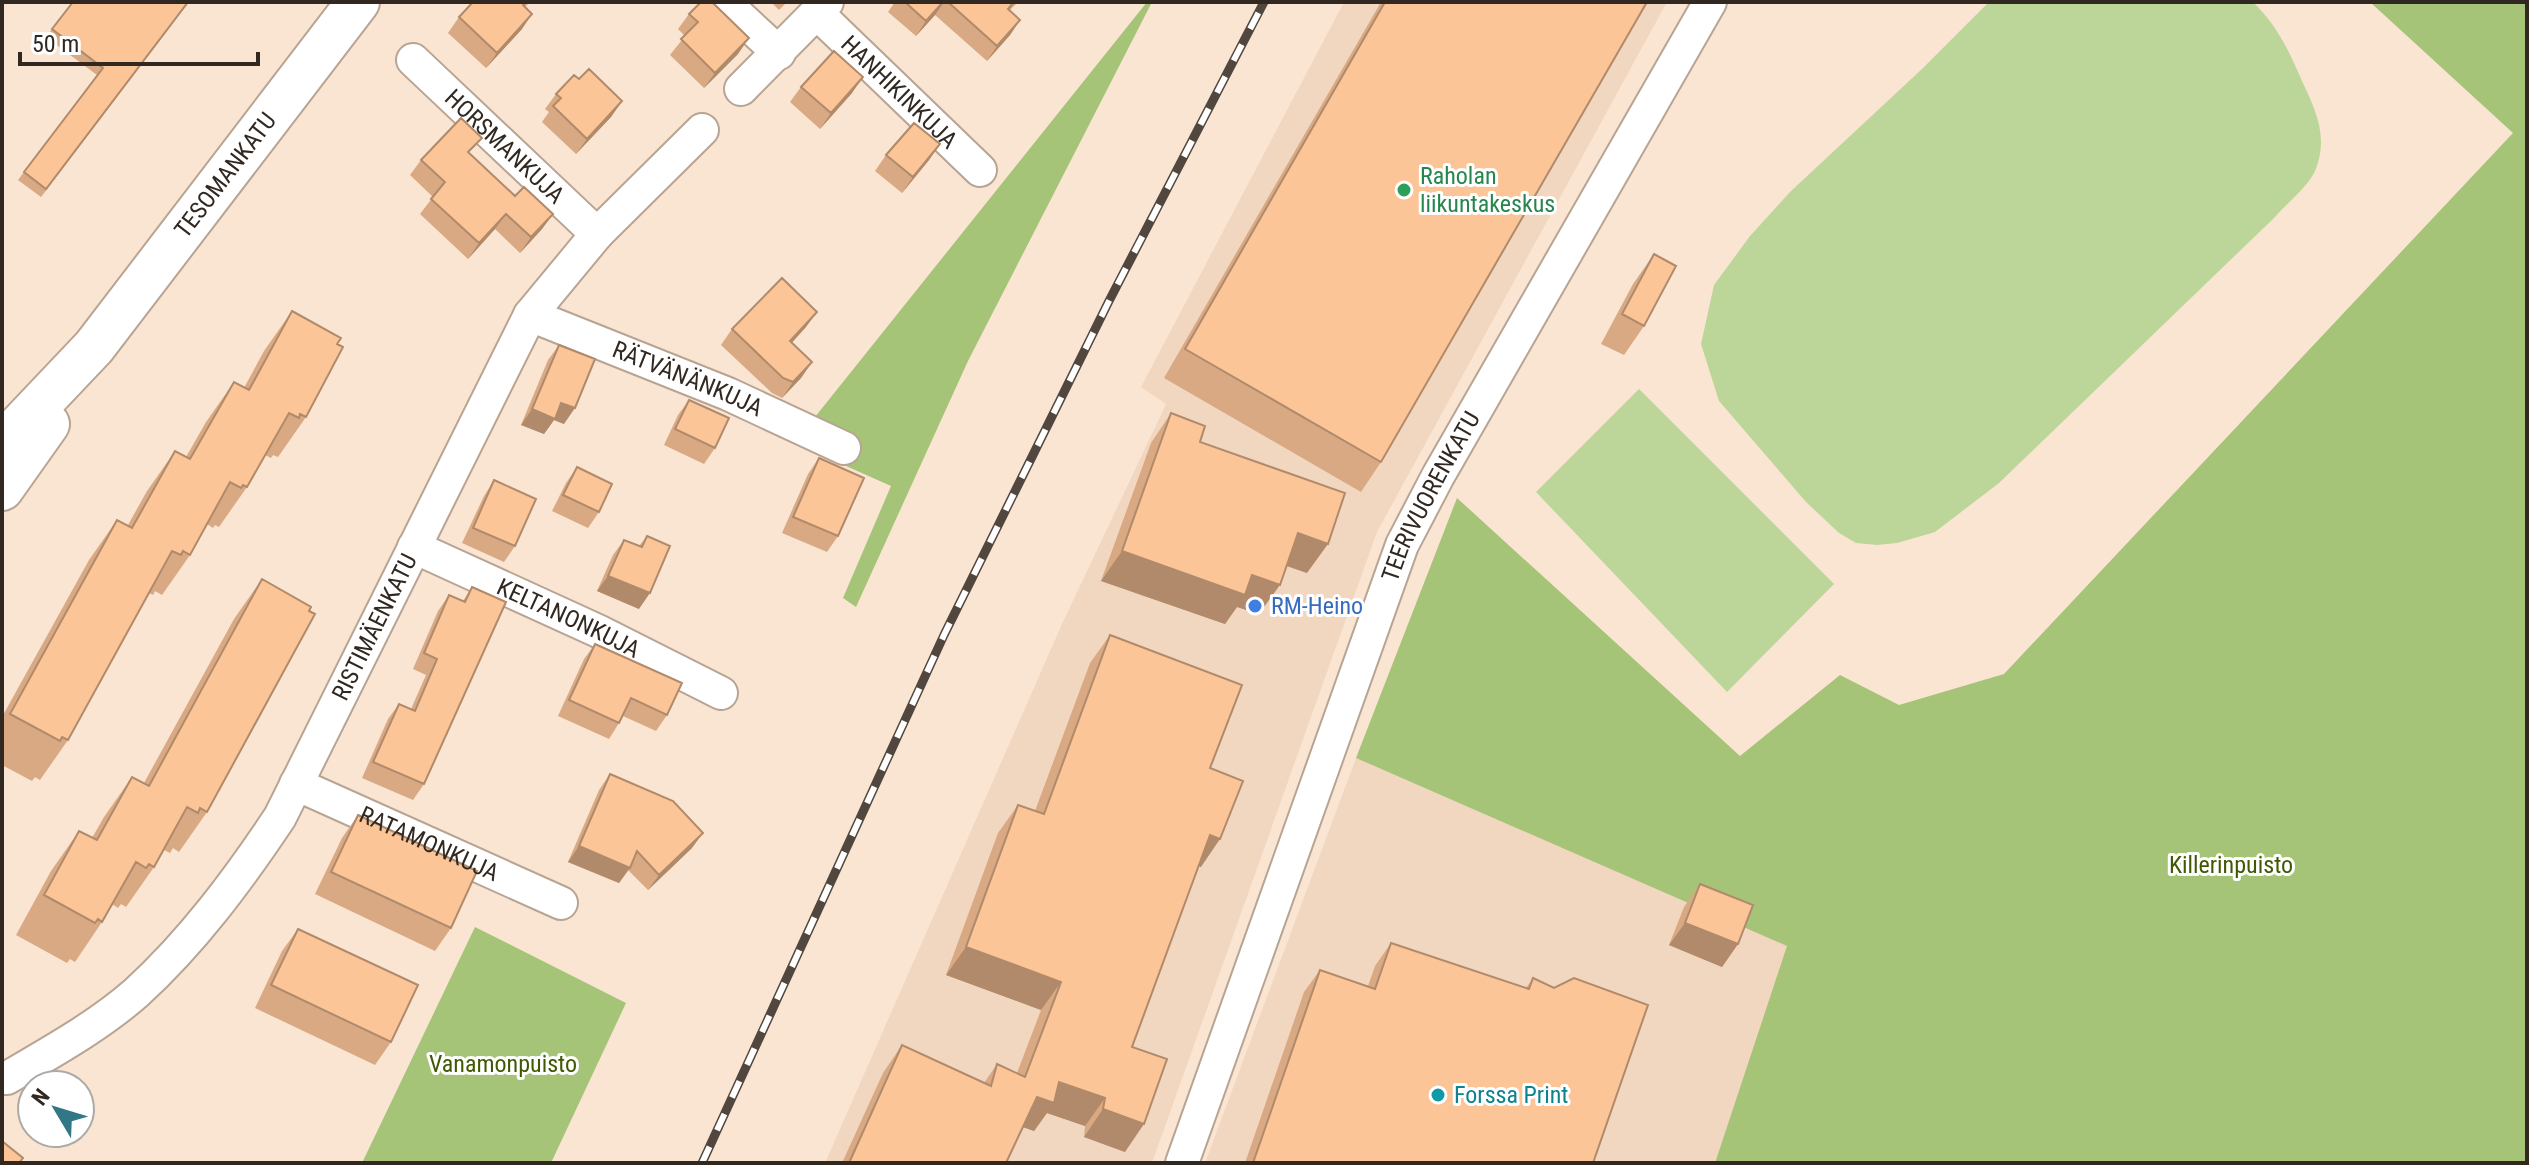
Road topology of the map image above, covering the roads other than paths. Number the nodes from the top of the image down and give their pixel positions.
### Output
1 (358, 2) edge
2 (724, 2) edge
3 (1710, 2) edge
4 (822, 8) edge
5 (779, 53) junction
6 (413, 60) dead end
7 (741, 89) dead end
8 (702, 130) dead end
9 (980, 170) dead end
10 (597, 234) junction
11 (530, 315) junction
12 (94, 347) junction
13 (2, 444) edge
14 (844, 448) dead end
15 (2, 489) edge
16 (414, 547) junction
17 (721, 693) dead end
18 (296, 784) junction
19 (561, 903) dead end
20 (2, 1078) edge
21 (1182, 1163) edge

1 - 12 main road, TESOMANKATU
2 - 5 street
3 - 21 street, TEERIVUORENKATU
4 - 5 street
4 - 9 street, HANHIKINKUJA
5 - 7 street
6 - 10 street, HORSMANKUJA
8 - 10 street, RISTIMÄENKATU
10 - 11 street, RISTIMÄENKATU
11 - 14 street, RÄTVÄNÄNKUJA
11 - 16 street, RISTIMÄENKATU
12 - 13 main road, TESOMANKATU
12 - 15 main road, TESOMANKATU
16 - 17 street, KELTANONKUJA
16 - 18 street, RISTIMÄENKATU
18 - 19 street, RATAMONKUJA
18 - 20 street, RISTIMÄENKATU

